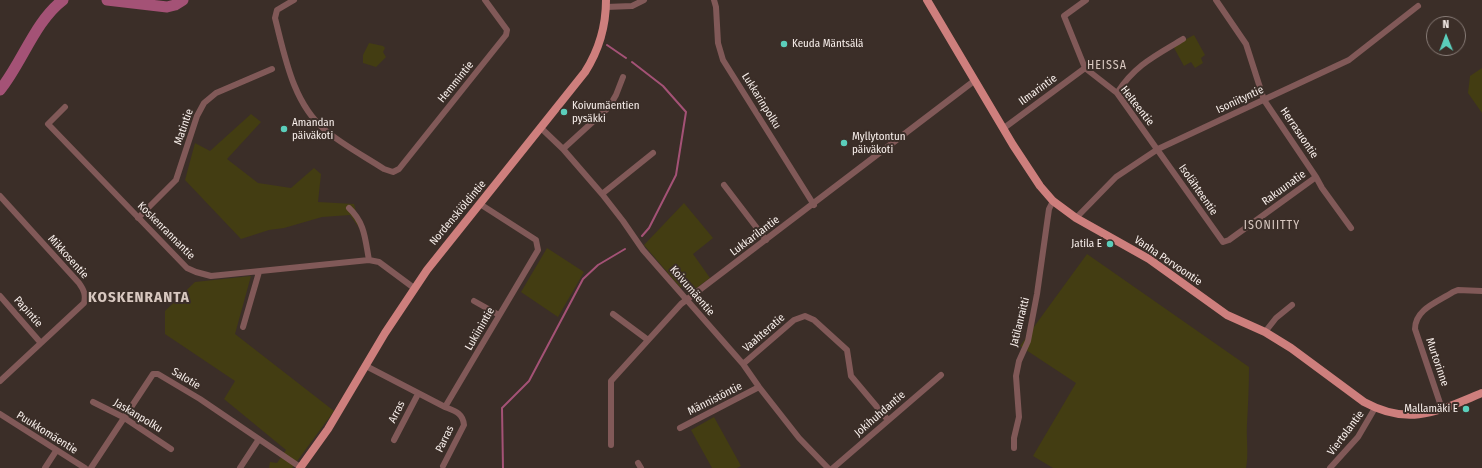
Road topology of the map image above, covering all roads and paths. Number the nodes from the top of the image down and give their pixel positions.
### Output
1 (294, 0) edge
2 (485, 0) edge
3 (644, 0) edge
4 (714, 0) edge
5 (927, 0) edge
6 (1086, 0) edge
7 (1216, 0) edge
8 (606, 3) edge
9 (1418, 6) dead end
10 (1183, 40) dead end
11 (1085, 68) junction
12 (272, 69) dead end
13 (623, 77) dead end
14 (974, 81) junction
15 (1117, 93) junction
16 (1264, 100) junction
17 (65, 106) dead end
18 (541, 128) junction
19 (1004, 128) junction
20 (563, 149) junction
21 (1158, 149) junction
22 (653, 153) dead end
23 (1316, 177) junction
24 (724, 185) dead end
25 (602, 194) junction
26 (0, 196) edge
27 (1053, 201) junction
28 (480, 204) junction
29 (814, 205) junction
30 (349, 208) dead end
31 (138, 218) junction
32 (1076, 218) junction
33 (1351, 228) dead end
34 (766, 240) junction
35 (1223, 242) joint
36 (369, 260) junction
37 (259, 272) junction
38 (414, 288) junction
39 (1482, 291) edge
40 (0, 296) edge
41 (686, 300) junction
42 (474, 301) dead end
43 (1292, 305) dead end
44 (613, 314) dead end
45 (499, 315) junction
46 (243, 327) dead end
47 (1265, 332) junction
48 (648, 340) junction
49 (40, 342) junction
50 (743, 364) junction
51 (366, 366) junction
52 (941, 375) dead end
53 (0, 381) edge
54 (759, 387) junction
55 (1482, 393) edge
56 (418, 394) junction
57 (93, 402) dead end
58 (445, 407) junction
59 (1375, 408) junction
60 (1442, 409) junction
61 (0, 414) edge
62 (123, 417) junction
63 (888, 420) junction
64 (680, 428) dead end
65 (259, 440) junction
66 (394, 440) dead end
67 (611, 444) dead end
68 (1014, 448) dead end
69 (171, 449) dead end
70 (56, 451) junction
71 (443, 466) dead end
72 (45, 468) edge
73 (85, 468) edge
74 (91, 468) edge
75 (240, 468) edge
76 (300, 468) edge
77 (828, 468) edge
78 (833, 468) edge
79 (1330, 468) edge

1 - 2 street, Hemmintie
3 - 8 street, Nordenskiöldintie
4 - 29 street, Lukkarinpolku
5 - 14 main road, Vanha Porvoontie
6 - 11 street
7 - 16 street, Herrasuontie
8 - 18 main road, Nordenskiöldintie
9 - 16 street, Isoniityntie
10 - 15 street
11 - 15 street, Helteentie
11 - 19 street, Ilmarintie
12 - 31 street, Matintie
13 - 20 street
14 - 19 main road, Vanha Porvoontie
14 - 29 street, Lukkarilantie
15 - 21 street, Helteentie
16 - 21 street, Isoniityntie
16 - 23 street, Herrasuontie
17 - 31 street, Koskenrannantie
18 - 20 street, Koivumäentie
18 - 28 main road, Nordenskiöldintie
19 - 27 main road, Vanha Porvoontie
20 - 25 street, Koivumäentie
21 - 32 street, Isoniityntie
21 - 35 street, Isolähteentie
22 - 25 street
23 - 33 street, Herrasuontie
23 - 35 street, Rakuunatie
24 - 34 street
25 - 41 street, Koivumäentie
26 - 49 street, Mikkosentie
27 - 32 main road, Vanha Porvoontie
27 - 68 street, Jatilanraitti
28 - 38 main road, Nordenskiöldintie
28 - 45 street, Lukiinintie
29 - 34 street, Lukkarilantie
30 - 36 street
31 - 37 street, Koskenrannantie
32 - 47 main road, Vanha Porvoontie
34 - 41 street, Lukkarilantie
36 - 37 street, Koskenrannantie
36 - 38 street, Koskenrannantie
37 - 46 street
38 - 51 main road, Nordenskiöldintie
39 - 60 street, Murtorinne
40 - 49 street, Papintie
41 - 48 street, Lukkarilantie
41 - 50 street, Koivumäentie
42 - 45 street
43 - 47 street
44 - 48 street
45 - 58 street, Lukiinintie
47 - 59 main road, Vanha Porvoontie
48 - 67 street, Lukkarilantie
49 - 53 street, Mikkosentie
50 - 54 street, Koivumäentie
50 - 63 street, Vaahteratie
51 - 56 street
51 - 76 main road, Nordenskiöldintie
52 - 63 street, Jokihuhdantie
54 - 64 street, Männistöntie
54 - 77 street, Koivumäentie
55 - 60 main road, Vanha Porvoontie
56 - 58 street
56 - 66 street, Arras
57 - 62 street, Jaskanpolku
58 - 71 street, Parras
59 - 60 main road, Vanha Porvoontie
59 - 79 street, Viertolantie
61 - 70 street, Puukkomäentie
62 - 65 street, Salotie
62 - 69 street, Jaskanpolku
62 - 74 street, Salotie
63 - 78 street, Jokihuhdantie
65 - 75 street
65 - 76 street, Salotie
70 - 72 street
70 - 73 street, Puukkomäentie

